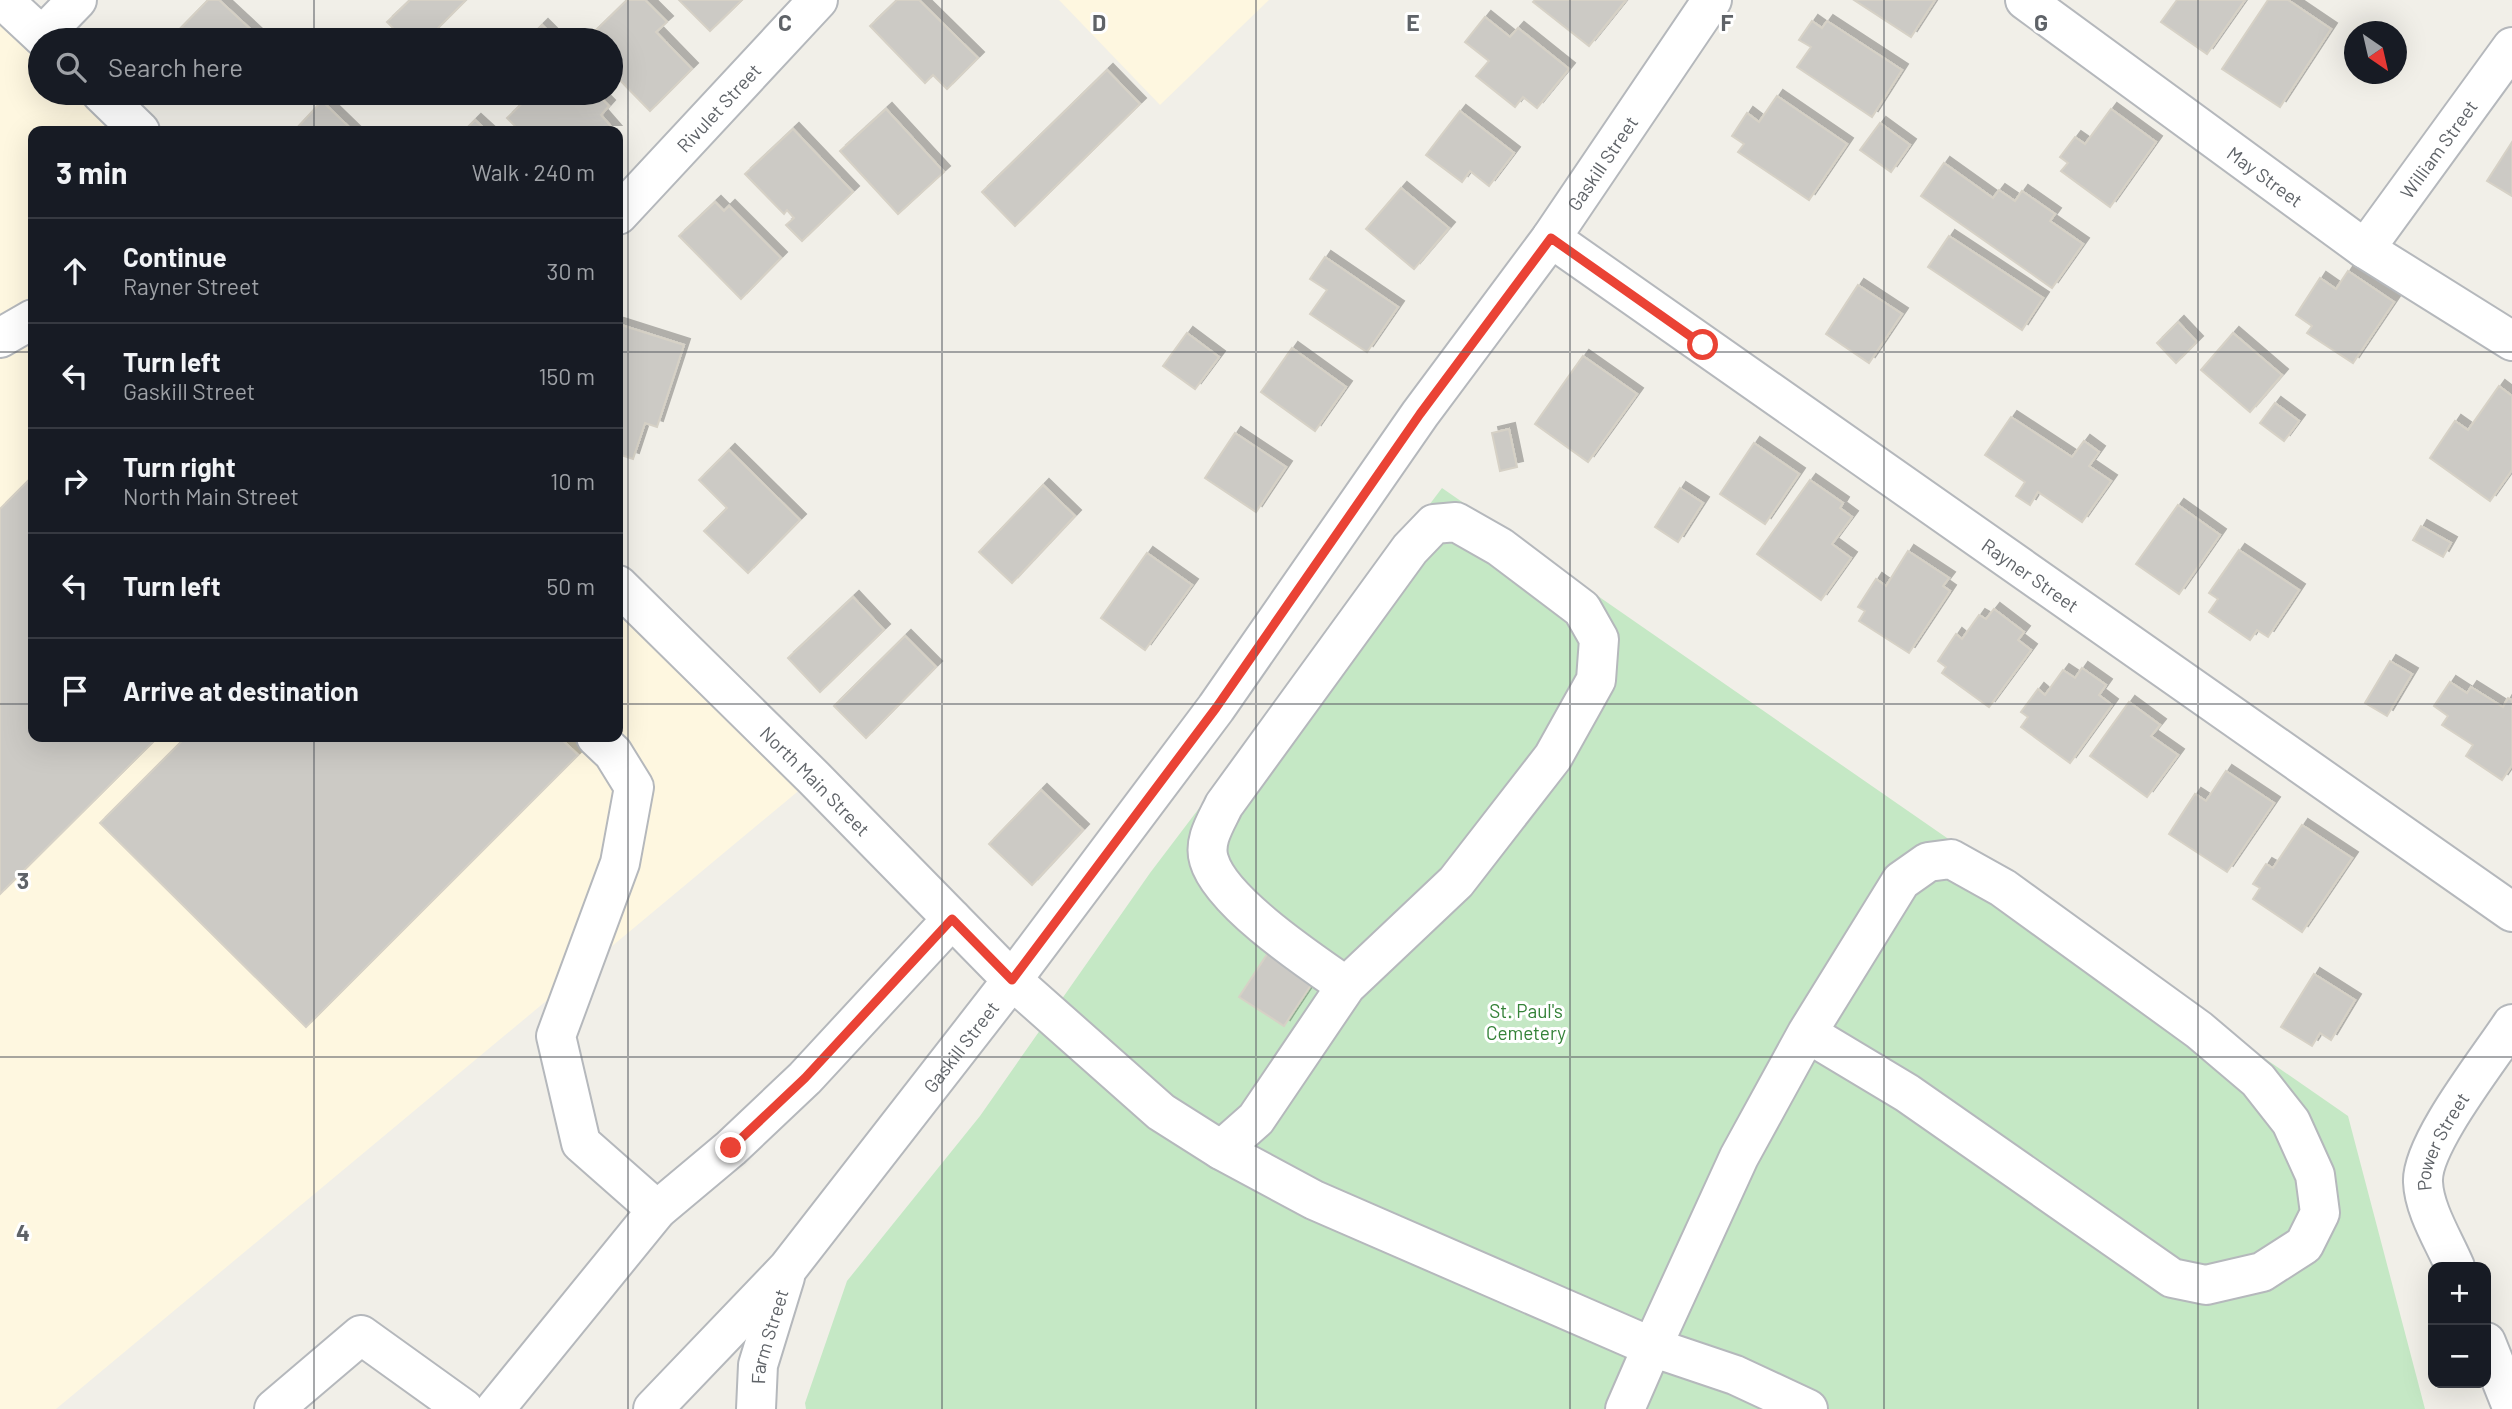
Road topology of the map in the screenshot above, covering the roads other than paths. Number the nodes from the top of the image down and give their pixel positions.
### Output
1 (3, 0) edge
2 (77, 0) edge
3 (818, 0) edge
4 (1712, 0) edge
5 (2025, 0) edge
6 (33, 28) edge
7 (53, 28) edge
8 (2512, 47) edge
9 (113, 105) edge
10 (135, 126) edge
11 (623, 210) edge
12 (1551, 238) junction
13 (2365, 249) junction
14 (28, 322) edge
15 (0, 338) edge
16 (2512, 341) edge
17 (623, 590) edge
18 (601, 742) edge
19 (2512, 912) edge
20 (952, 919) junction
21 (1012, 980) junction
22 (1346, 986) junction
23 (2512, 1024) edge
24 (1807, 1033) junction
25 (1221, 1150) junction
26 (657, 1210) junction
27 (2453, 1262) edge
28 (788, 1268) junction
29 (1652, 1347) junction
30 (2491, 1354) edge
31 (2512, 1407) edge
32 (274, 1409) edge
33 (464, 1409) edge
34 (495, 1409) edge
35 (653, 1409) edge
36 (756, 1409) edge
37 (1625, 1409) edge
38 (1808, 1409) edge

1 - 6 street
2 - 7 street
3 - 11 street, Rivulet Street
4 - 12 street, Gaskill Street
5 - 13 street, May Street
8 - 13 street, William Street
9 - 10 street
12 - 19 street, Rayner Street
12 - 21 street, Gaskill Street
13 - 16 street, May Street
14 - 15 street
17 - 20 street, North Main Street
18 - 26 street
20 - 21 street, North Main Street
20 - 26 street
21 - 25 street, North Main Street
21 - 28 street, Gaskill Street
22 - 22 street
22 - 25 street
23 - 27 street, Power Street
24 - 24 street
24 - 29 street
25 - 29 street, North Main Street
26 - 34 street
28 - 35 street
28 - 36 street, Farm Street
29 - 37 street
29 - 38 street, North Main Street
30 - 31 street
32 - 33 street

